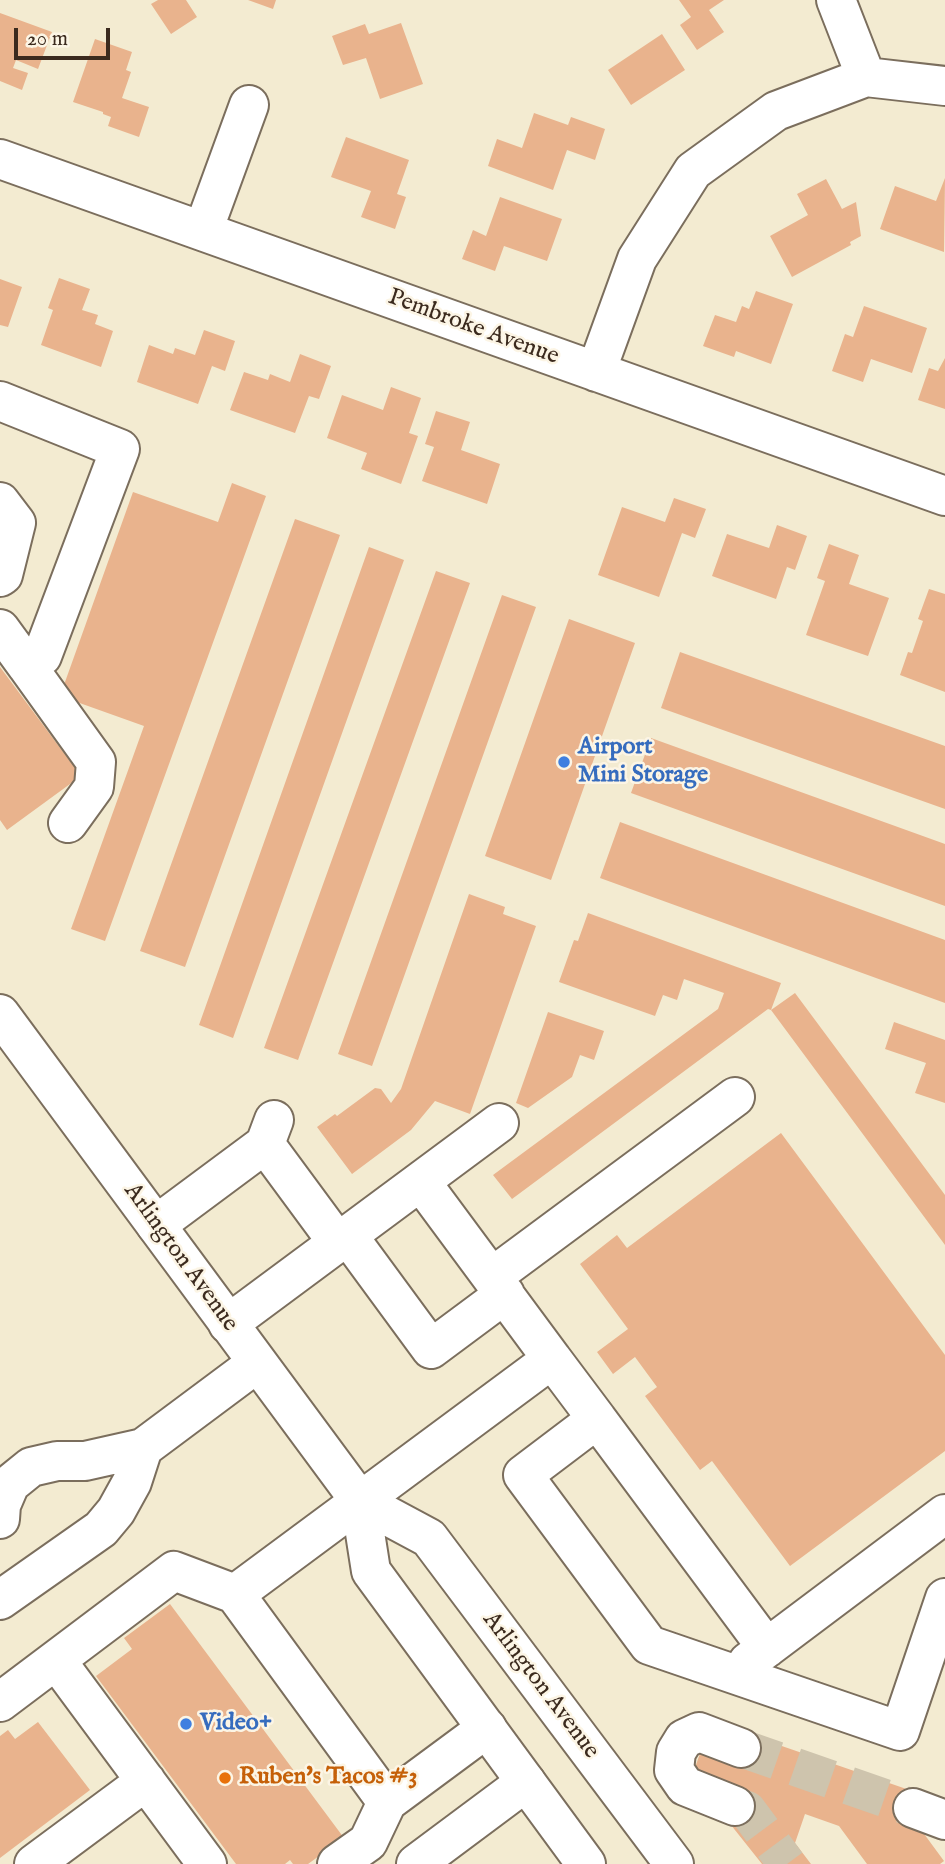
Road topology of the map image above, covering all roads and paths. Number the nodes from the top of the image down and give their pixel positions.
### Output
1 (836, 0) edge
2 (866, 77) junction
3 (945, 86) edge
4 (249, 105) dead end
5 (0, 159) edge
6 (203, 231) junction
7 (596, 372) junction
8 (0, 401) edge
9 (945, 496) edge
10 (0, 502) edge
11 (0, 577) edge
12 (0, 629) edge
13 (27, 666) junction
14 (68, 823) dead end
15 (0, 1014) edge
16 (735, 1097) dead end
17 (499, 1123) dead end
18 (421, 1182) junction
19 (156, 1225) junction
20 (343, 1239) junction
21 (498, 1286) junction
22 (228, 1324) junction
23 (552, 1359) junction
24 (257, 1363) junction
25 (597, 1419) junction
26 (143, 1448) junction
27 (360, 1501) junction
28 (945, 1514) edge
29 (0, 1519) edge
30 (235, 1594) junction
31 (945, 1598) edge
32 (0, 1600) edge
33 (767, 1648) junction
34 (56, 1660) junction
35 (732, 1674) junction
36 (0, 1702) edge
37 (487, 1728) junction
38 (741, 1748) tunnel mouth
39 (146, 1781) junction
40 (526, 1782) junction
41 (387, 1802) junction
42 (735, 1806) tunnel mouth
43 (203, 1862) edge
44 (34, 1864) edge
45 (337, 1864) edge
46 (416, 1864) edge
47 (586, 1864) edge
48 (674, 1864) edge

1 - 2 street
2 - 3 street
2 - 7 street
4 - 6 street
5 - 6 street, Pembroke Avenue
6 - 7 street, Pembroke Avenue
7 - 9 street, Pembroke Avenue
8 - 13 street
10 - 11 street
12 - 13 street
13 - 14 street
15 - 19 street, Arlington Avenue
16 - 21 street
17 - 18 street
18 - 20 street
18 - 21 street
19 - 20 street
19 - 22 street, Arlington Avenue
20 - 21 street
20 - 22 street
21 - 23 street
22 - 24 street, Arlington Avenue
23 - 25 street
23 - 27 street
24 - 26 street
24 - 27 street, Arlington Avenue
25 - 33 street
25 - 35 street
26 - 29 street
26 - 32 street
27 - 30 street
27 - 37 street, Arlington Avenue
27 - 48 street, Arlington Avenue
28 - 33 street
30 - 34 street
30 - 41 street
31 - 35 street
33 - 35 street
34 - 36 street
34 - 39 street
37 - 40 street, Arlington Avenue
37 - 41 street
38 - 42 street
39 - 43 street
39 - 44 street
40 - 46 street
40 - 47 street, Arlington Avenue
41 - 45 street

